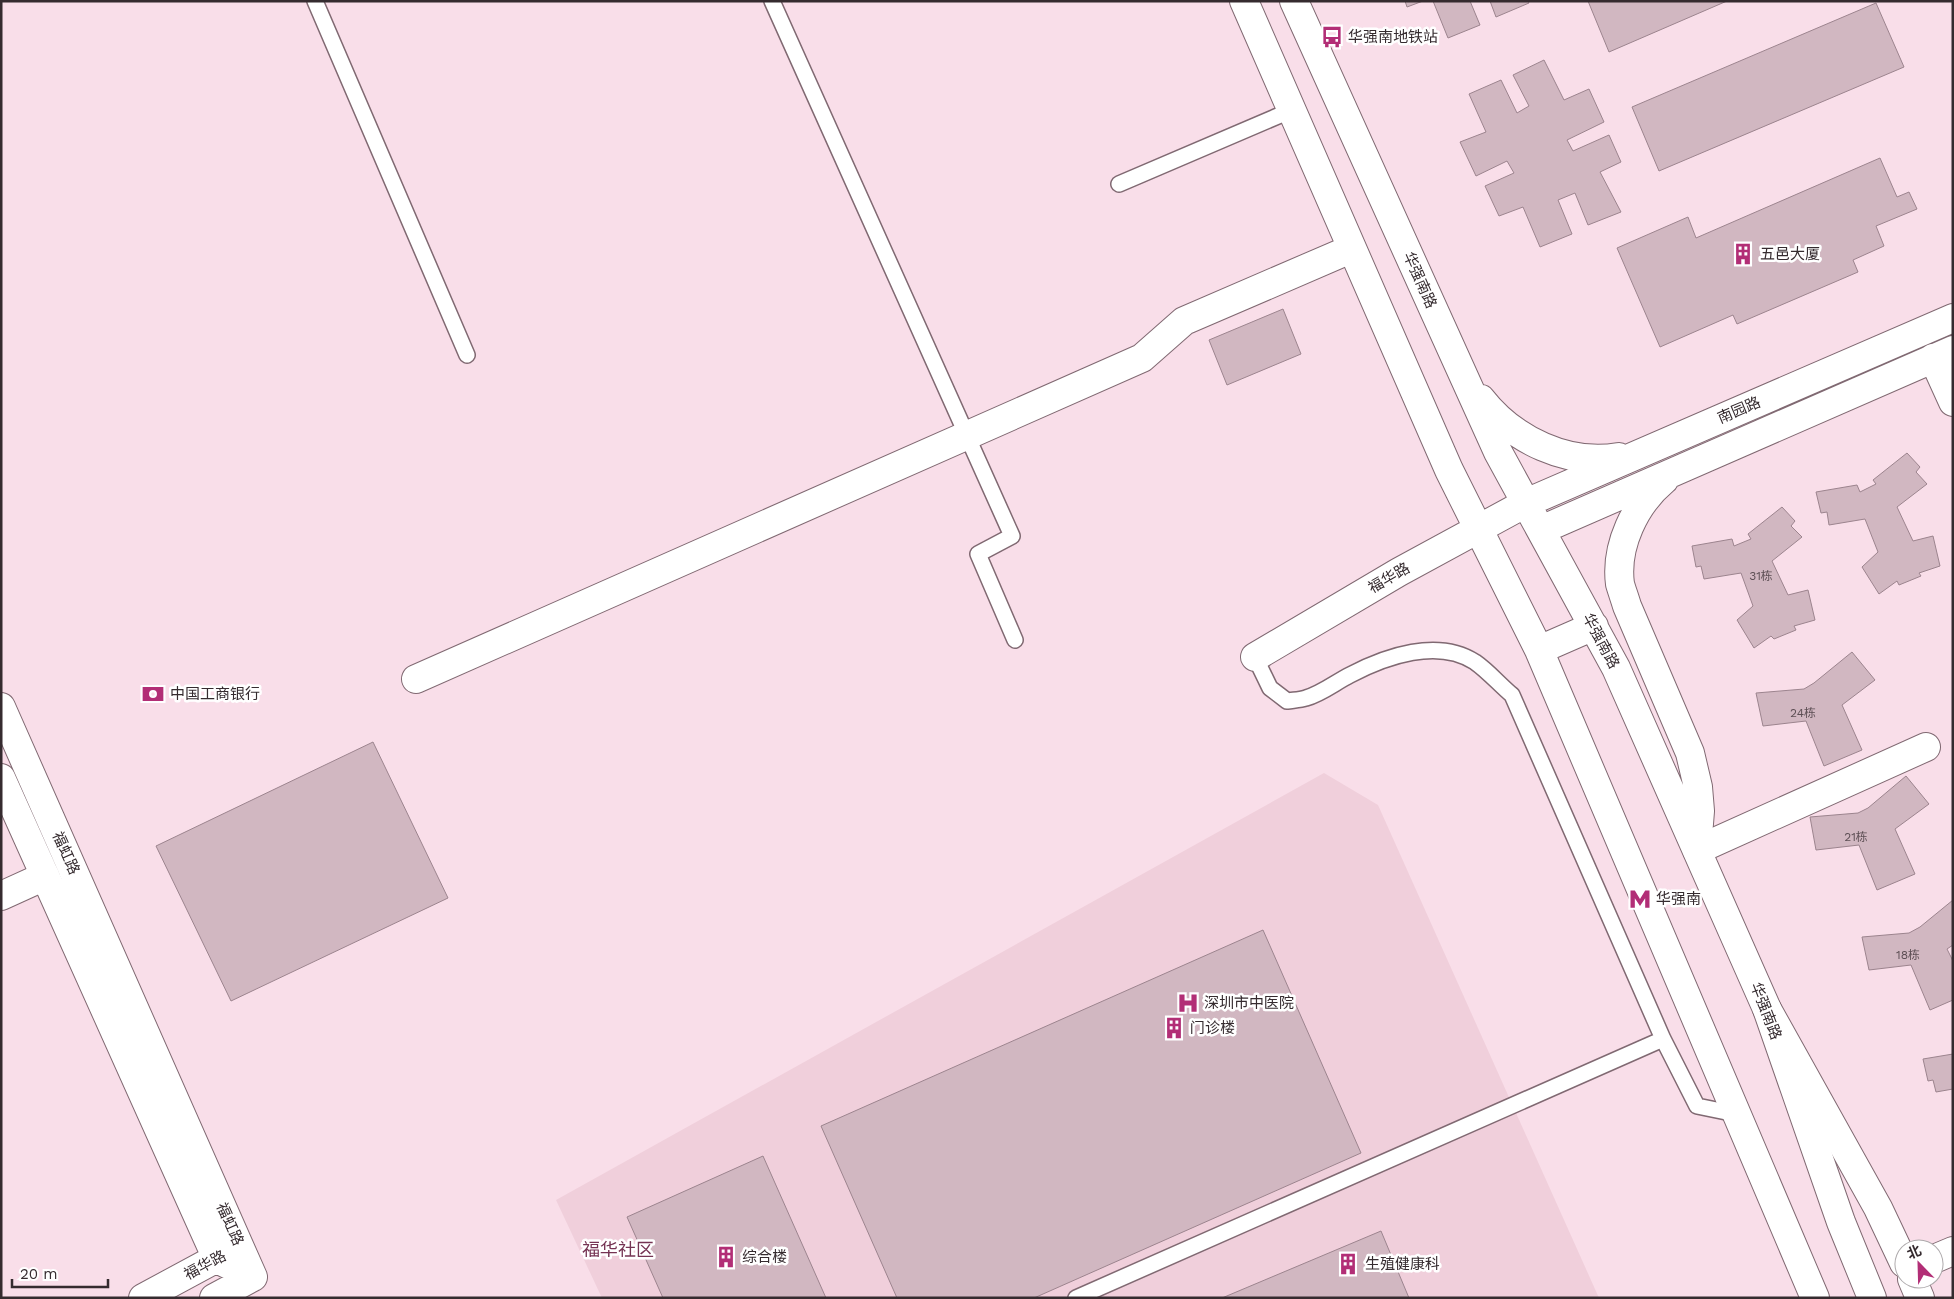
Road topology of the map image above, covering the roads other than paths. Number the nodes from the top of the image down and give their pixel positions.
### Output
1 (316, 1) edge
2 (772, 1) edge
3 (1244, 1) edge
4 (1294, 1) edge
5 (1292, 110) junction
6 (1119, 184) dead end
7 (1352, 249) junction
8 (1953, 318) edge
9 (1943, 354) edge
10 (467, 355) dead end
11 (1464, 377) junction
12 (1953, 402) edge
13 (967, 436) junction
14 (1638, 454) junction
15 (1672, 472) junction
16 (1526, 503) junction
17 (1478, 529) junction
18 (1541, 530) junction
19 (1594, 626) junction
20 (1015, 640) dead end
21 (1539, 650) junction
22 (1255, 657) joint
23 (416, 679) dead end
24 (1, 707) edge
25 (1926, 747) dead end
26 (1, 778) edge
27 (1697, 850) junction
28 (45, 876) junction
29 (1, 896) edge
30 (1767, 1009) junction
31 (1664, 1039) junction
32 (1736, 1114) junction
33 (1894, 1241) edge
34 (240, 1246) junction
35 (217, 1259) junction
36 (253, 1277) junction
37 (143, 1298) edge
38 (214, 1298) edge
39 (1076, 1298) edge
40 (1815, 1298) edge
41 (1872, 1298) edge

1 - 10 lane
2 - 13 lane
3 - 5 main road
4 - 11 main road, 华强南路
5 - 6 lane
5 - 7 main road
7 - 13 main road
7 - 17 main road
8 - 14 main road, 南园路
9 - 12 main road
9 - 15 main road, 南园路
11 - 14 main road
11 - 16 main road, 华强南路
13 - 20 lane
13 - 23 main road
14 - 16 main road, 南园路
15 - 18 main road, 南园路
15 - 27 main road
16 - 17 main road, 福华路
16 - 18 main road, 华强南路
17 - 21 main road
17 - 22 main road, 福华路
18 - 19 main road, 华强南路
19 - 21 main road
19 - 27 main road, 华强南路
21 - 32 main road
22 - 31 lane
24 - 34 main road, 福虹路
25 - 27 main road
26 - 28 main road, 福虹路
27 - 30 main road, 华强南路
28 - 29 main road
28 - 35 main road, 福虹路
30 - 33 main road
30 - 41 main road, 华强南路
31 - 32 lane
31 - 39 lane
32 - 40 main road
34 - 35 main road, 福华路
34 - 36 main road, 福虹路
35 - 36 main road, 福虹路
35 - 37 main road, 福华路
36 - 38 main road

